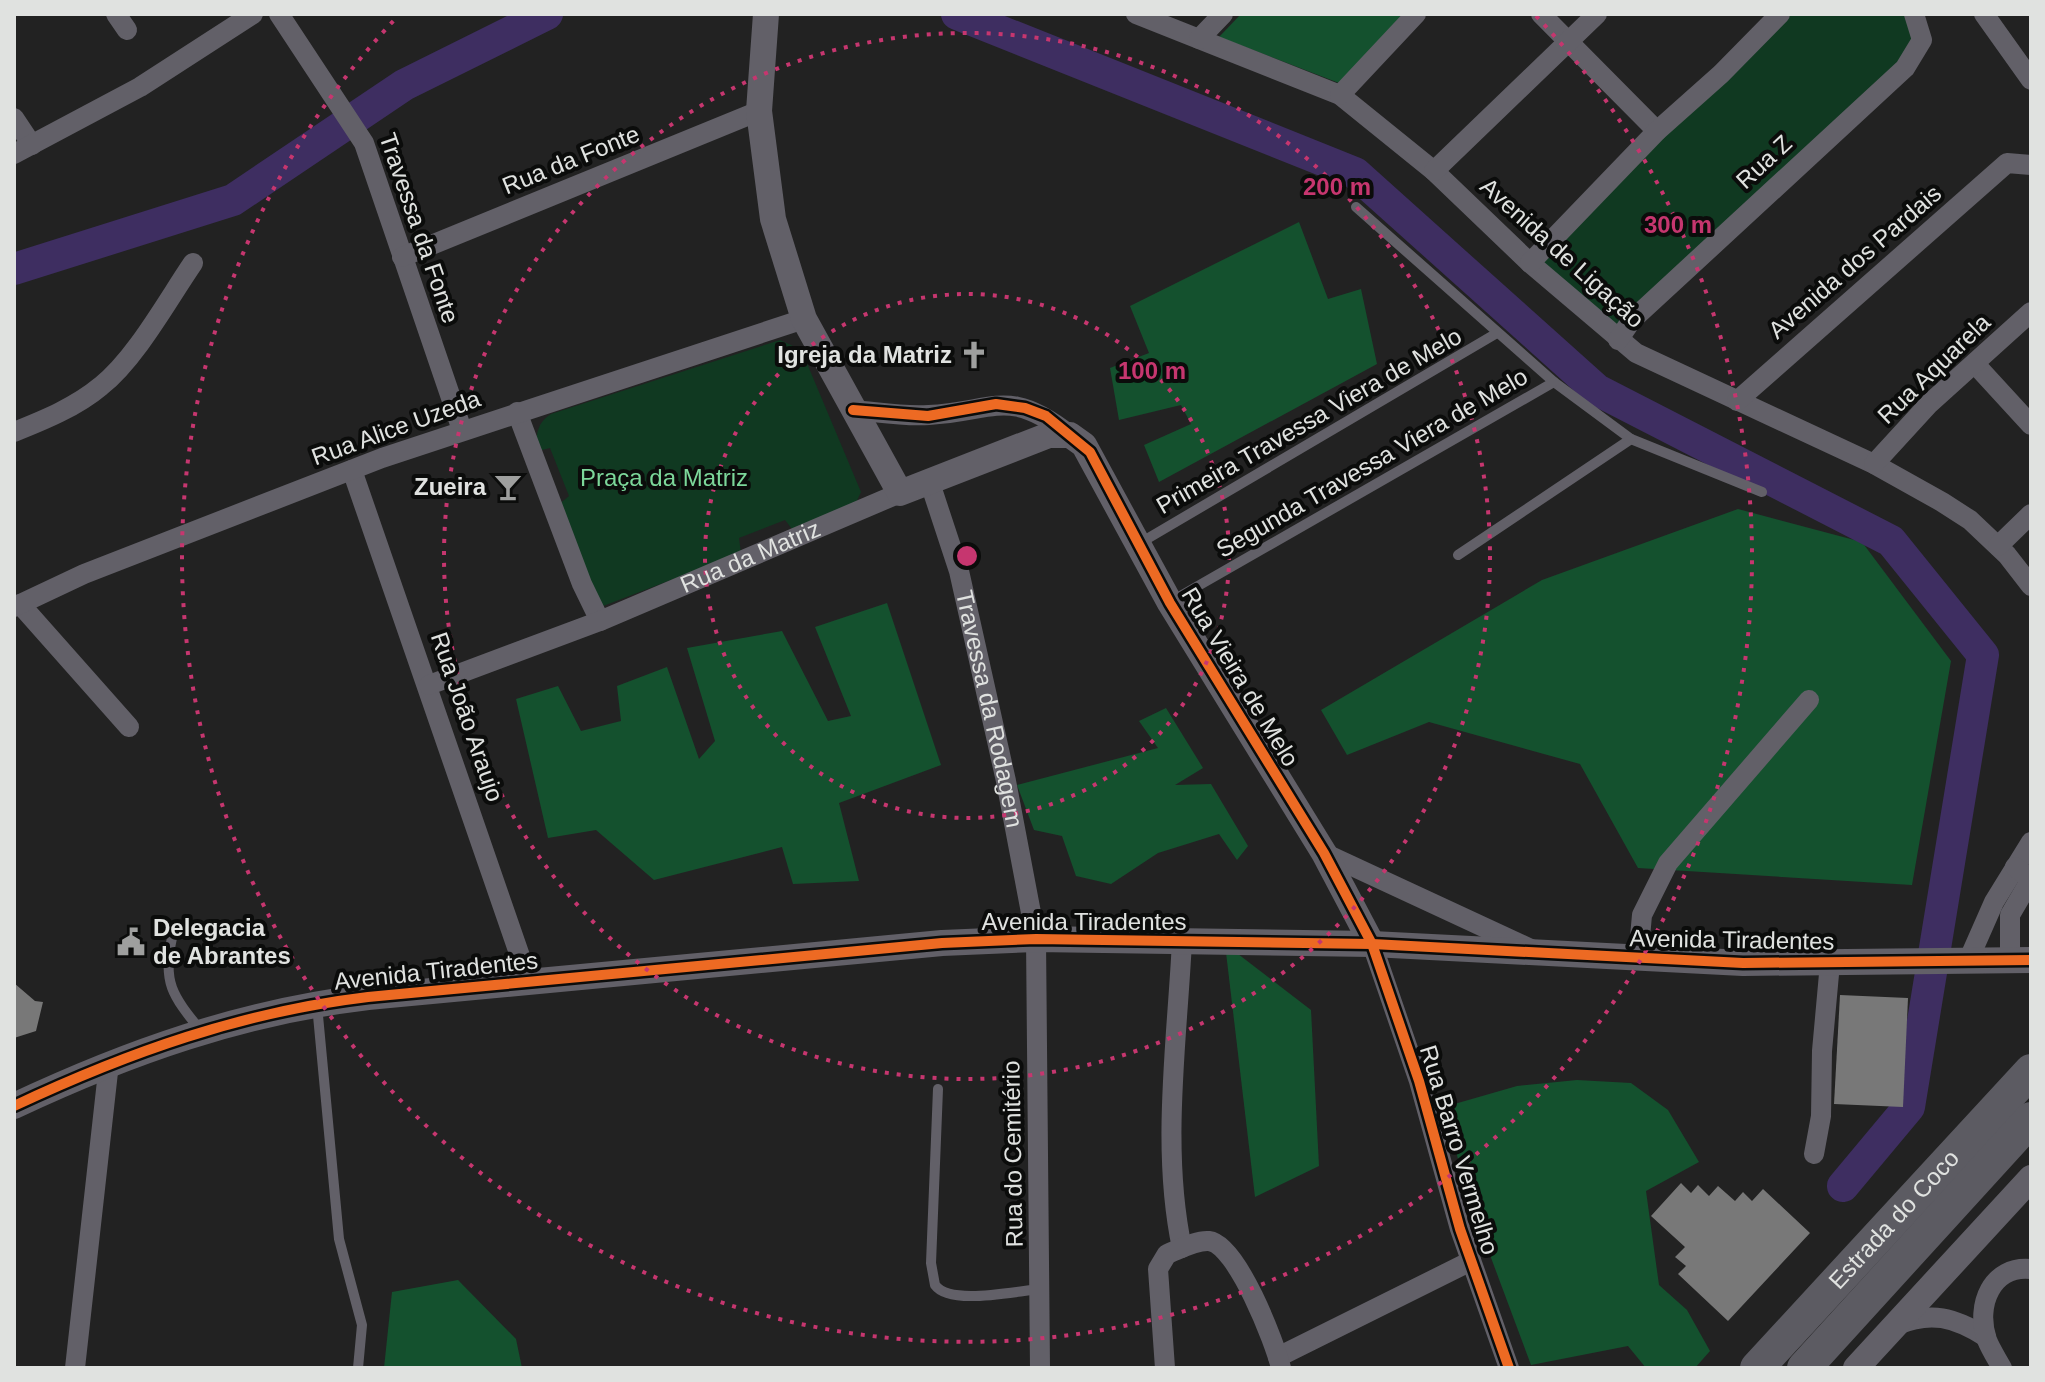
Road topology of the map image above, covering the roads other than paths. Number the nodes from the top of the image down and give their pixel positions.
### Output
1 (253, 14) edge
2 (279, 14) edge
3 (766, 14) edge
4 (1136, 14) edge
5 (1223, 14) edge
6 (1416, 14) edge
7 (1541, 14) edge
8 (1597, 14) edge
9 (1780, 14) edge
10 (1914, 14) edge
11 (1984, 14) edge
12 (1199, 39) junction
13 (1569, 43) junction
14 (2031, 80) edge
15 (1340, 95) junction
16 (759, 111) junction
17 (14, 118) edge
18 (1657, 131) junction
19 (23, 150) edge
20 (2031, 165) edge
21 (1434, 171) junction
22 (1356, 207) dead end
23 (402, 257) junction
24 (193, 263) dead end
25 (1530, 263) junction
26 (2031, 312) edge
27 (804, 319) junction
28 (1497, 333) junction
29 (1618, 340) junction
30 (1975, 364) junction
31 (1554, 382) junction
32 (1737, 401) junction
33 (853, 410) junction
34 (517, 412) junction
35 (2031, 425) edge
36 (462, 430) junction
37 (14, 432) edge
38 (1070, 435) junction
39 (1631, 439) junction
40 (1874, 464) junction
41 (352, 470) junction
42 (930, 483) junction
43 (1762, 492) dead end
44 (900, 493) junction
45 (2031, 514) edge
46 (1140, 543) junction
47 (1998, 546) junction
48 (1458, 555) dead end
49 (2031, 586) edge
50 (1170, 603) junction
51 (17, 605) edge
52 (600, 621) junction
53 (429, 685) junction
54 (1809, 700) dead end
55 (129, 727) dead end
56 (2031, 842) edge
57 (1324, 853) junction
58 (2023, 873) edge
59 (172, 938) dead end
60 (1036, 939) junction
61 (1182, 941) junction
62 (1372, 944) junction
63 (1544, 955) junction
64 (1638, 959) junction
65 (2021, 960) edge
66 (1961, 961) junction
67 (1830, 963) junction
68 (529, 982) junction
69 (317, 1003) junction
70 (201, 1031) junction
71 (109, 1063) junction
72 (2031, 1071) edge
73 (938, 1089) dead end
74 (14, 1106) edge
75 (2031, 1119) edge
76 (1814, 1154) dead end
77 (2031, 1178) edge
78 (1182, 1248) junction
79 (1471, 1261) junction
80 (2031, 1269) edge
81 (1041, 1289) junction
82 (1897, 1325) junction
83 (1986, 1337) junction
84 (1280, 1362) edge
85 (75, 1368) edge
86 (358, 1368) edge
87 (1040, 1368) edge
88 (1165, 1368) edge
89 (1509, 1368) edge
90 (1757, 1368) edge
91 (1804, 1368) edge
92 (1856, 1368) edge
93 (2002, 1368) edge

1 - 19 street
2 - 23 street, Travessa da Fonte
3 - 16 street
4 - 12 street, Avenida de Ligação
5 - 12 street
6 - 15 street
7 - 13 street
8 - 13 street
9 - 18 street
10 - 29 street, Rua Z
11 - 14 street
12 - 15 street, Avenida de Ligação
13 - 18 street
13 - 21 street
15 - 21 street, Avenida de Ligação
16 - 23 street, Rua da Fonte
16 - 27 street
17 - 19 street
18 - 25 street
20 - 32 street, Avenida dos Pardais
21 - 25 street, Avenida de Ligação
22 - 28 lane
23 - 36 street, Travessa da Fonte
24 - 37 street
25 - 29 street, Avenida de Ligação
26 - 30 street, Rua Aquarela
27 - 33 street
27 - 34 street, Rua Alice Uzeda
28 - 31 lane
28 - 46 lane, Primeira Travessa Viera de Melo
29 - 32 street, Avenida de Ligação
30 - 35 street
30 - 40 street, Rua Aquarela
31 - 39 lane
31 - 50 lane, Segunda Travessa Viera de Melo
32 - 40 street, Avenida de Ligação
33 - 38 street
33 - 44 street
34 - 36 street, Rua Alice Uzeda
34 - 52 street
36 - 41 street, Rua Alice Uzeda
38 - 42 street, Rua da Matriz
38 - 46 street, Rua Vieira de Melo
39 - 43 lane
39 - 48 lane
40 - 47 street, Avenida de Ligação
41 - 51 street, Rua Alice Uzeda
41 - 53 street, Rua João Araujo
42 - 44 street, Rua da Matriz
42 - 60 street, Travessa da Rodagem
44 - 52 street, Rua da Matriz
45 - 47 street
46 - 50 street, Rua Vieira de Melo
47 - 49 street, Avenida de Ligação
50 - 57 street, Rua Vieira de Melo
51 - 55 street
52 - 53 street, Rua da Matriz
53 - 68 street, Rua João Araujo
54 - 64 street
56 - 58 street
57 - 62 street, Rua Vieira de Melo
57 - 63 street
58 - 65 street
58 - 66 street
59 - 70 lane
60 - 61 street, Avenida Tiradentes
60 - 68 street, Avenida Tiradentes
60 - 81 street, Rua do Cemitério
61 - 62 street, Avenida Tiradentes
61 - 78 street
62 - 63 street, Avenida Tiradentes
62 - 79 street, Rua Barro Vermelho
63 - 64 street, Avenida Tiradentes
64 - 67 street, Avenida Tiradentes
65 - 66 street, Avenida Tiradentes
66 - 67 street, Avenida Tiradentes
67 - 76 street
68 - 69 street, Avenida Tiradentes
69 - 70 street, Avenida Tiradentes
69 - 86 lane
70 - 71 street, Avenida Tiradentes
71 - 74 street, Avenida Tiradentes
71 - 85 street
72 - 90 highway, Estrada do Coco
73 - 81 lane
75 - 91 highway, Estrada do Coco
77 - 82 street
78 - 84 street
78 - 88 street
79 - 84 street
79 - 89 street, Rua Barro Vermelho
80 - 83 street
81 - 87 street, Rua do Cemitério
82 - 83 street
82 - 92 street
83 - 93 street

